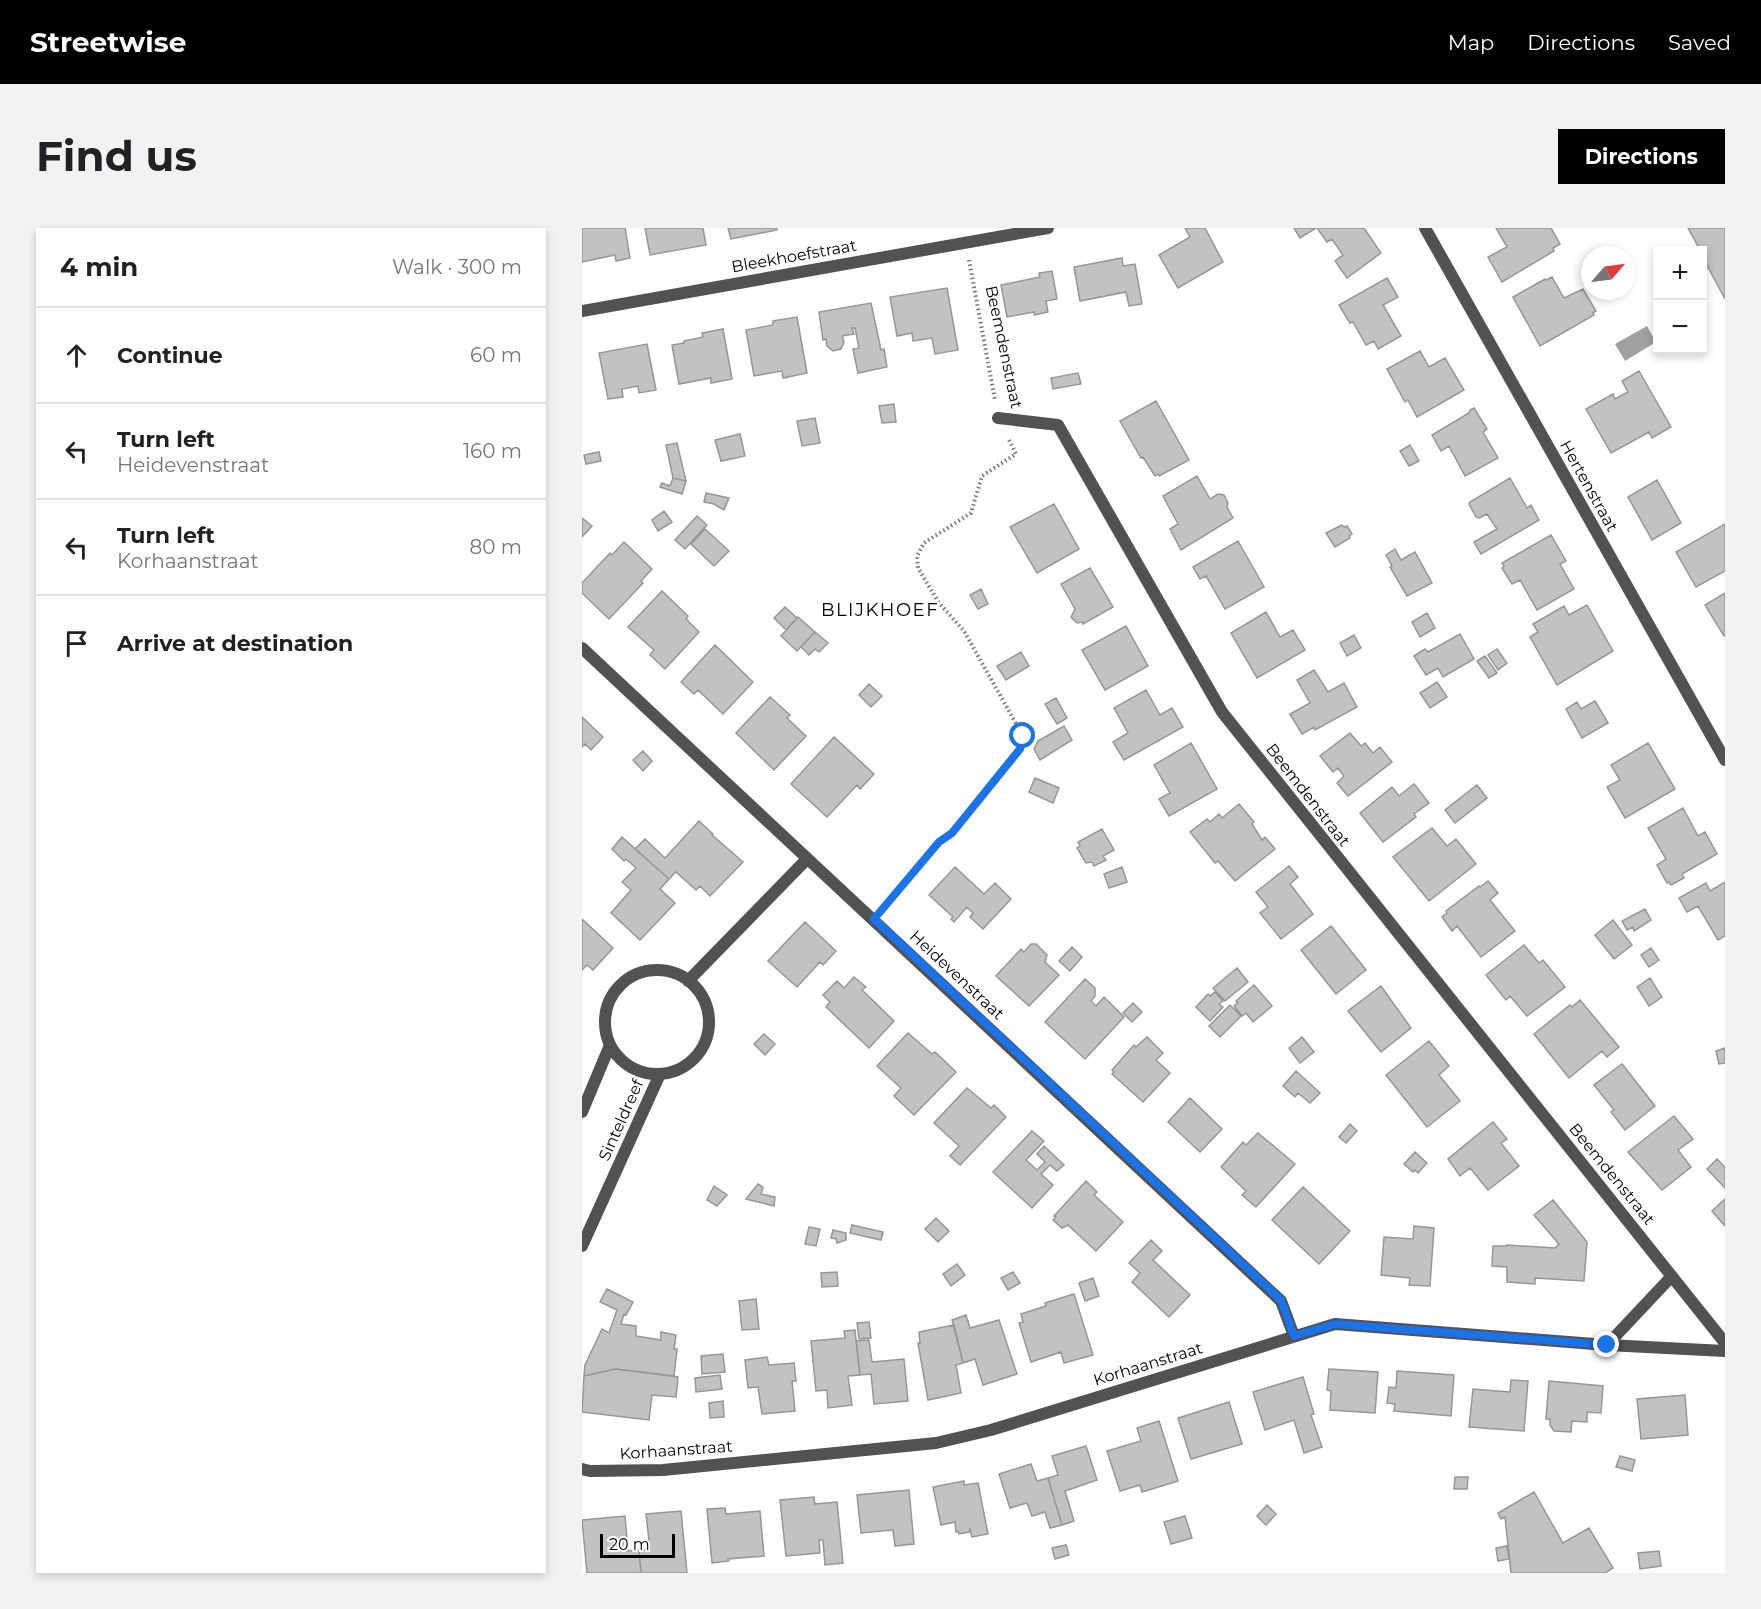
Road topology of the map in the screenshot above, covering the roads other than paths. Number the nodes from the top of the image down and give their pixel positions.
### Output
1 (1048, 228) edge
2 (1425, 228) edge
3 (582, 311) edge
4 (999, 418) road end
5 (582, 648) edge
6 (1725, 760) edge
7 (807, 859) junction
8 (688, 981) junction
9 (610, 1046) junction
10 (660, 1074) junction
11 (582, 1112) edge
12 (582, 1246) edge
13 (1672, 1276) junction
14 (1294, 1336) junction
15 (1725, 1343) edge
16 (1607, 1345) junction
17 (1725, 1352) edge
18 (582, 1469) edge

1 - 3 street, Bleekhoefstraat
2 - 6 street, Hertenstraat
4 - 13 street, Beemdenstraat
5 - 7 street, Heidevenstraat
7 - 8 street
7 - 14 street, Heidevenstraat
8 - 9 street
8 - 10 street, Sinteldreef
9 - 10 street, Sinteldreef
9 - 11 street
10 - 12 street, Sinteldreef
13 - 15 street, Beemdenstraat
13 - 16 street
14 - 16 street, Korhaanstraat
14 - 18 street, Korhaanstraat
16 - 17 street, Korhaanstraat

